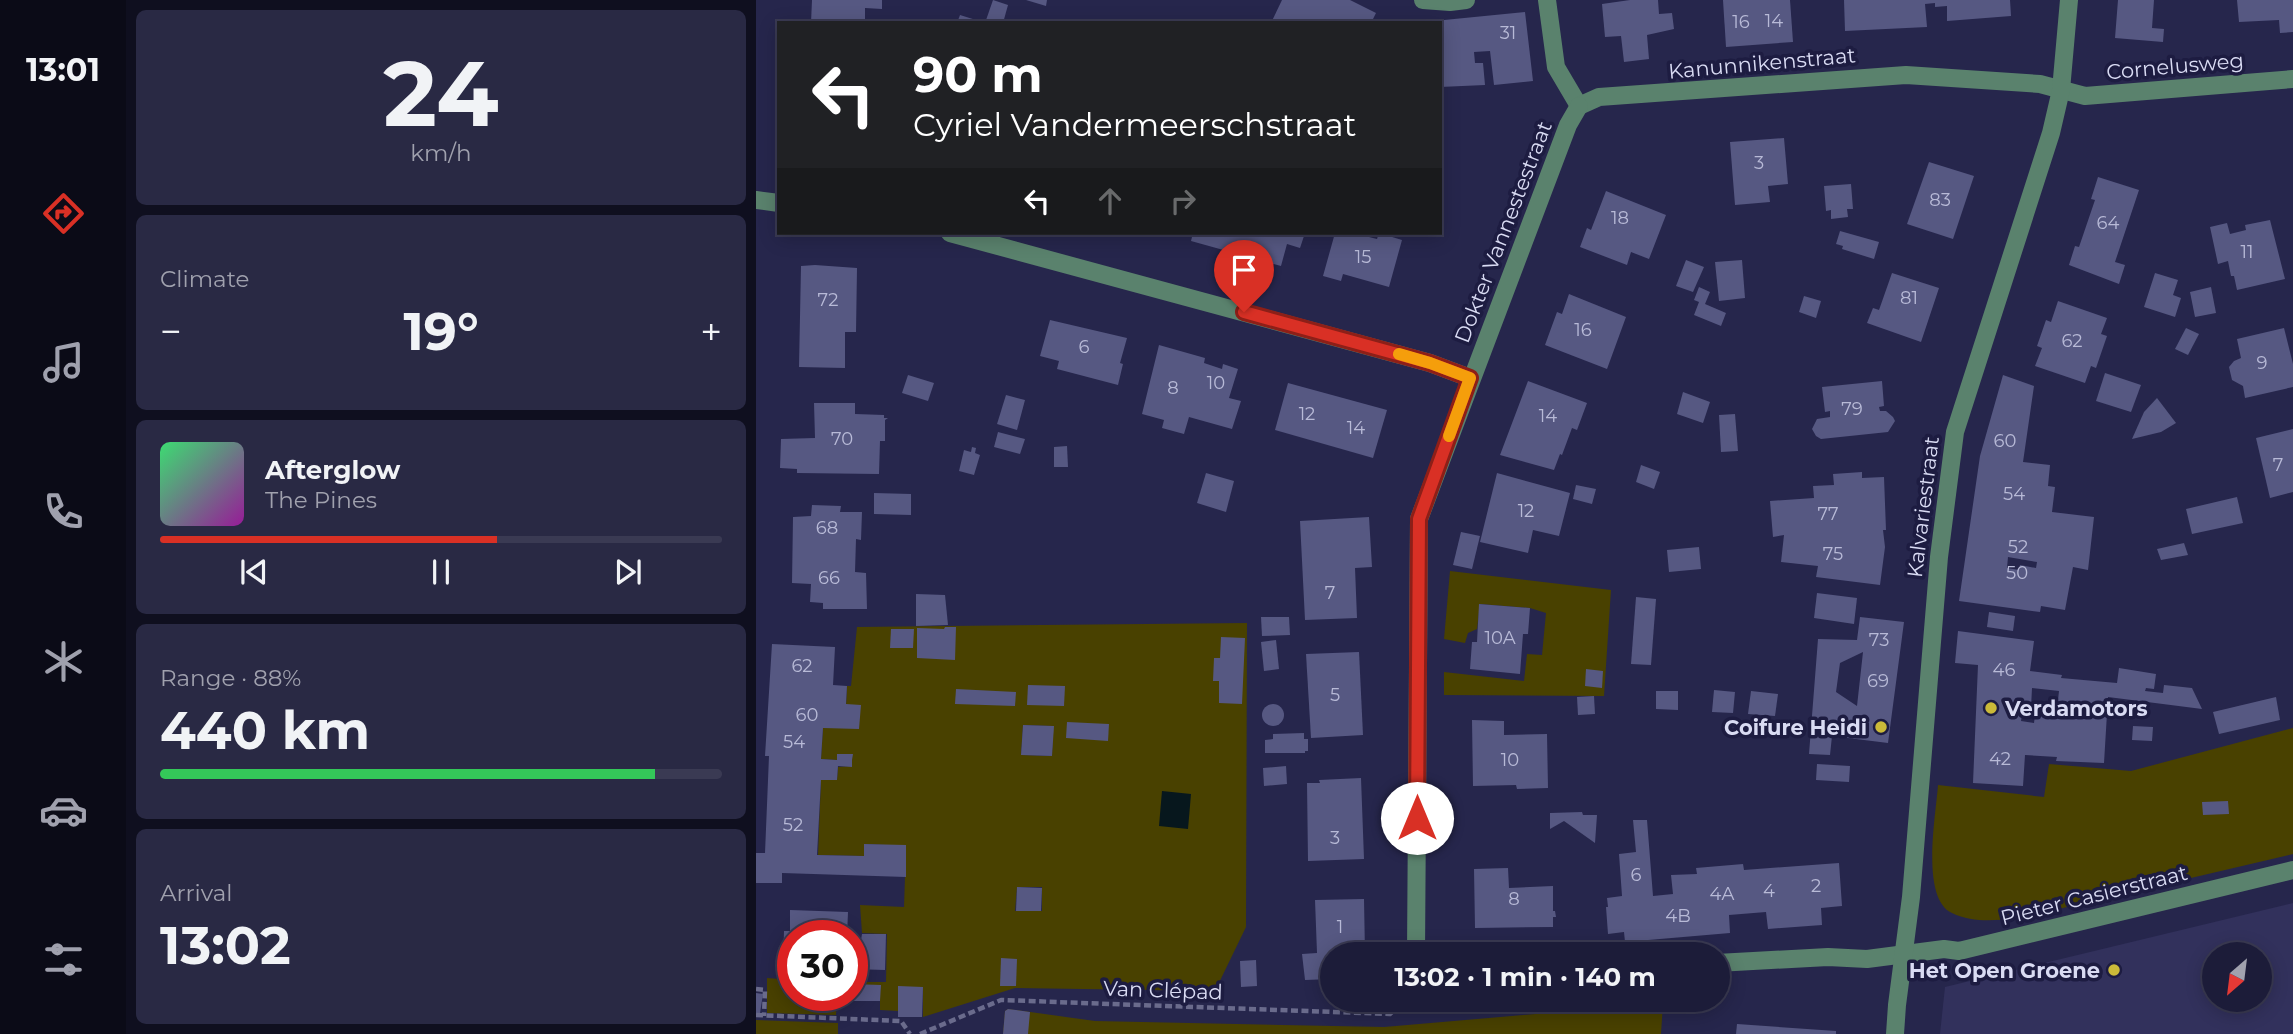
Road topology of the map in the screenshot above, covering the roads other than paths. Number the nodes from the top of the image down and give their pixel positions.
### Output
1 (1423, 0) edge
2 (1466, 0) edge
3 (1547, 0) edge
4 (2068, 0) edge
5 (2293, 79) edge
6 (2061, 90) junction
7 (1579, 106) junction
8 (756, 200) edge
9 (777, 202) edge
10 (957, 235) edge
11 (1470, 378) junction
12 (2293, 870) edge
13 (1416, 942) edge
14 (1905, 955) junction
15 (1730, 961) edge
16 (1895, 1034) edge

1 - 2 street
3 - 7 street
4 - 6 street, Kalvariestraat
5 - 6 street, Cornelusweg
6 - 7 street, Kanunnikenstraat
6 - 14 street, Kalvariestraat
7 - 11 street, Dokter Vannestestraat
8 - 9 street
10 - 11 street
11 - 13 street, Dokter Vannestestraat
12 - 14 street, Pieter Casierstraat
14 - 15 street
14 - 16 street, Kalvariestraat

